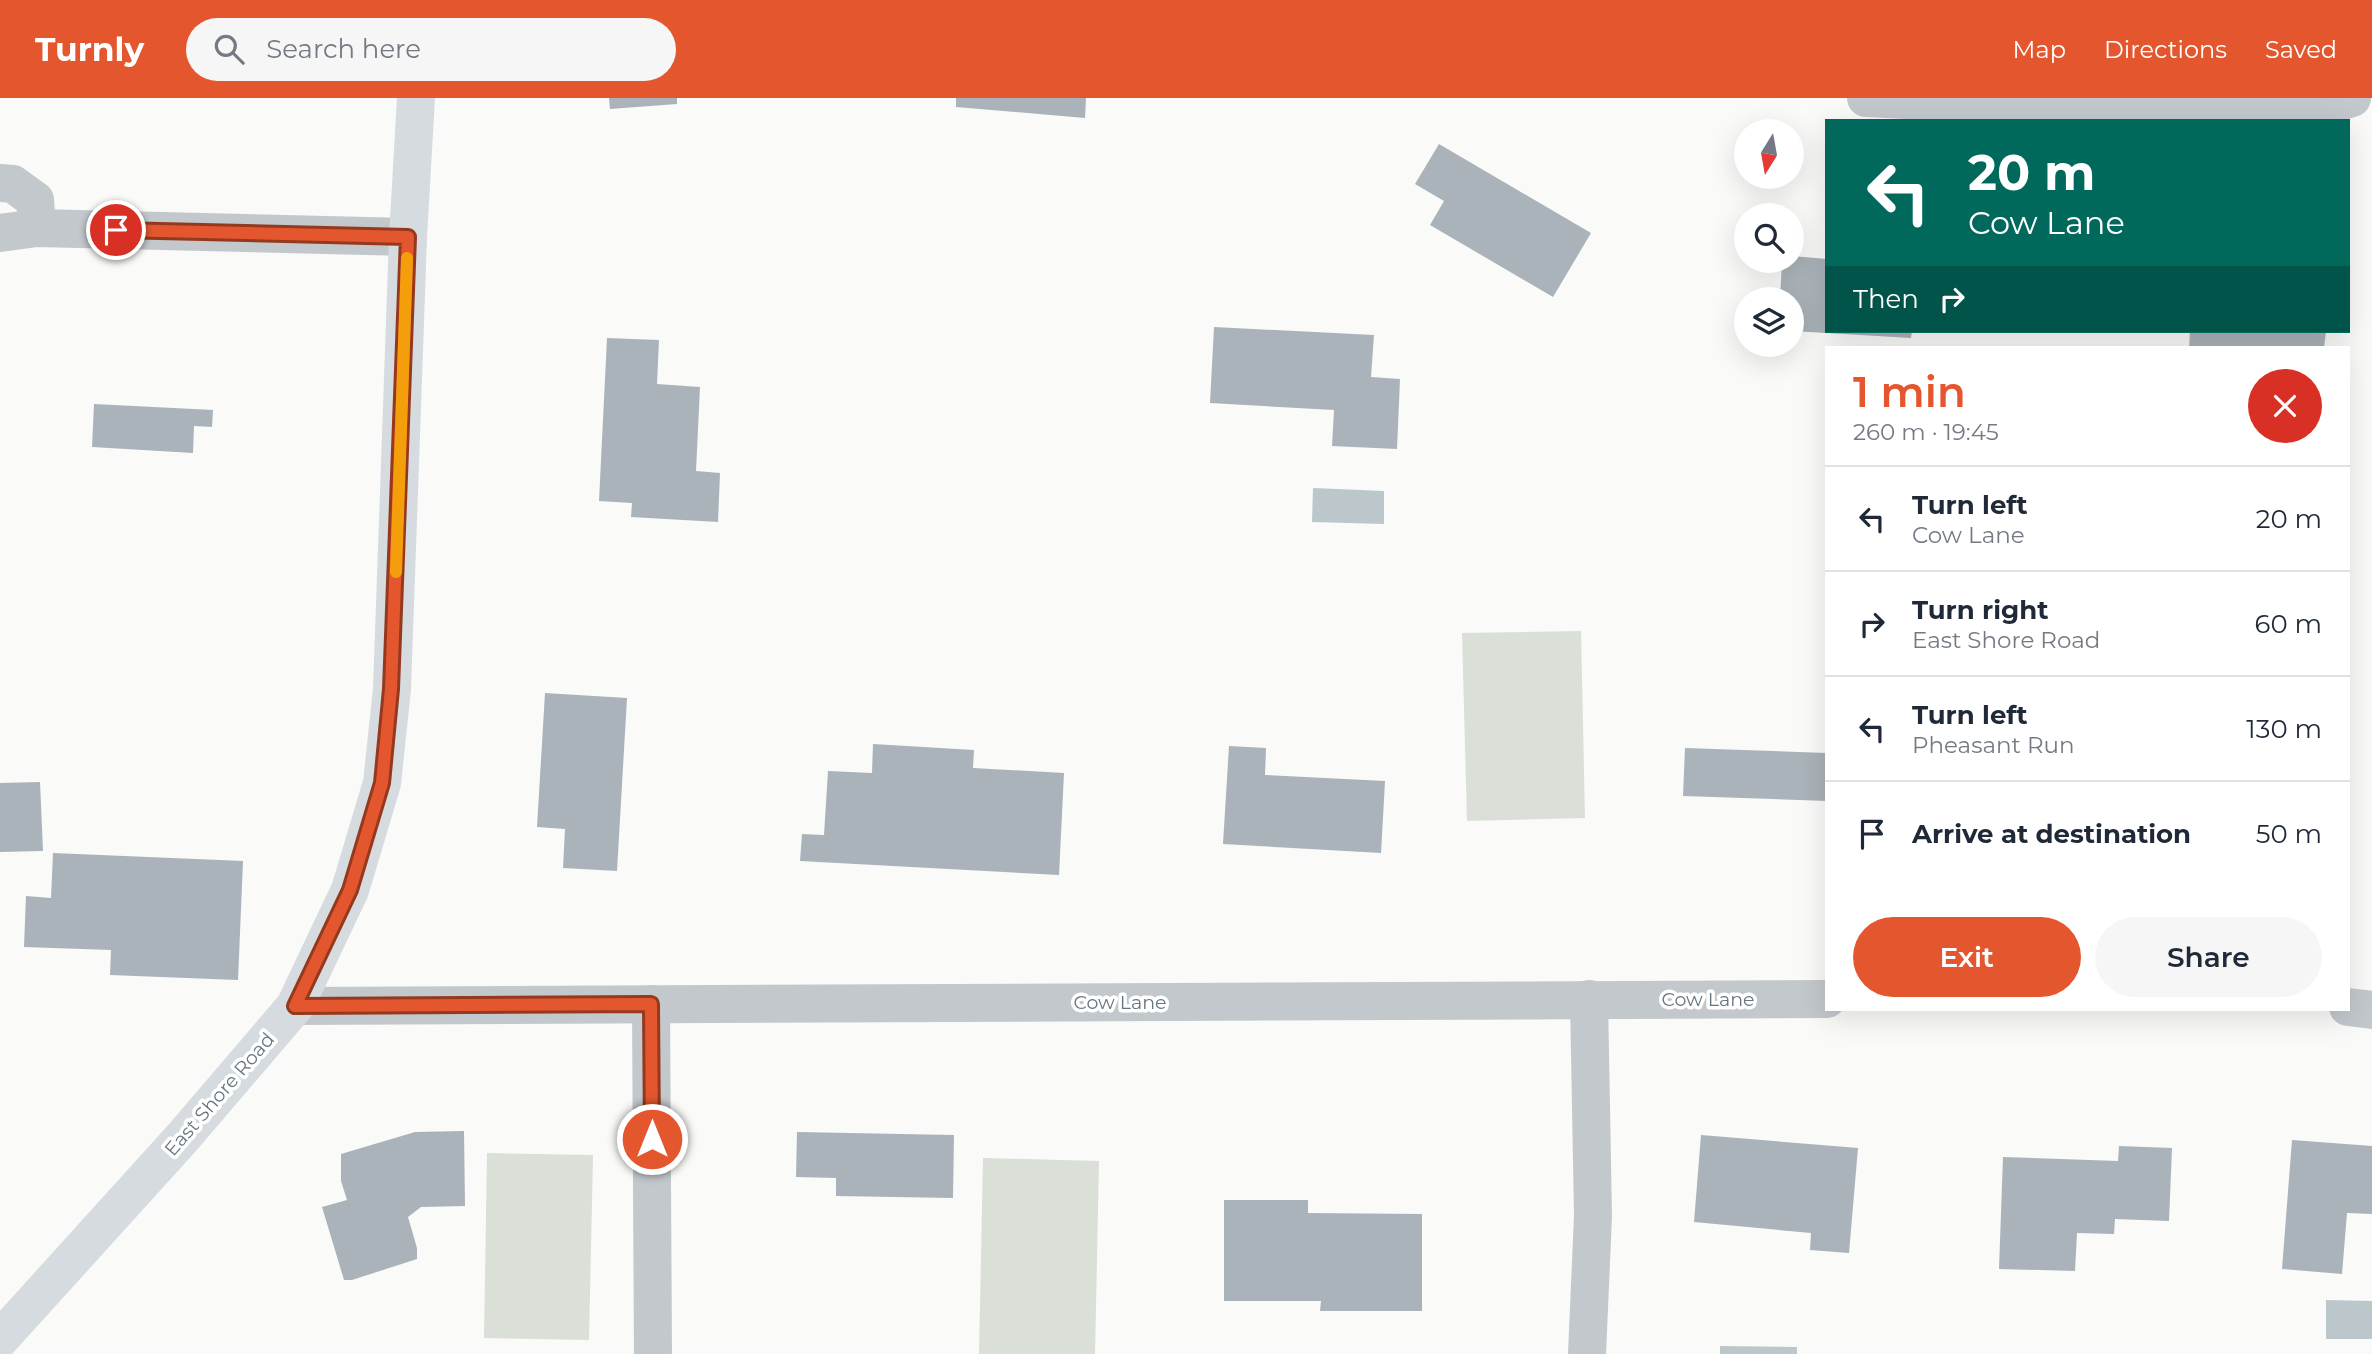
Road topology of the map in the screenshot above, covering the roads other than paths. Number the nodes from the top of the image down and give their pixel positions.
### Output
1 (416, 98) edge
2 (1866, 98) edge
3 (2352, 98) edge
4 (0, 183) edge
5 (18, 230) edge
6 (408, 237) junction
7 (1589, 999) junction
8 (1825, 999) edge
9 (651, 1004) junction
10 (295, 1006) junction
11 (2350, 1007) edge
12 (2372, 1010) edge
13 (0, 1339) edge
14 (653, 1354) edge
15 (1587, 1354) edge

1 - 6 main road, East Shore Road
2 - 3 street
4 - 5 street
5 - 6 street
6 - 10 main road, East Shore Road
7 - 8 street, Cow Lane
7 - 9 street, Cow Lane
7 - 15 street
9 - 10 street, Cow Lane
9 - 14 street
10 - 13 main road, East Shore Road
11 - 12 street

